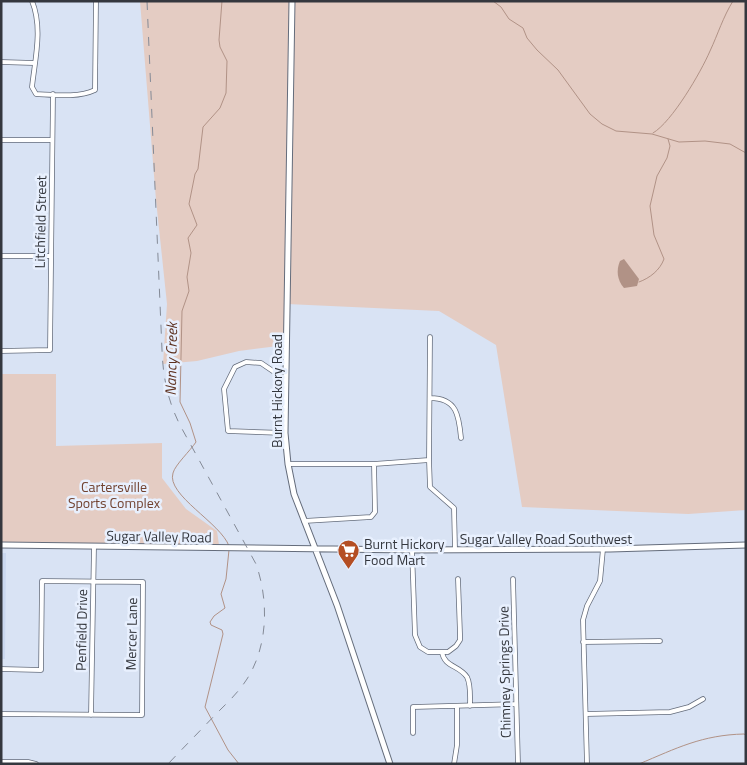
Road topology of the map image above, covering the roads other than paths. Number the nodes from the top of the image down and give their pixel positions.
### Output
1 (32, 1) edge
2 (96, 1) edge
3 (292, 1) edge
4 (1, 62) edge
5 (34, 63) junction
6 (52, 94) junction
7 (1, 140) edge
8 (52, 140) junction
9 (1, 256) edge
10 (51, 256) junction
11 (430, 337) dead end
12 (1, 351) edge
13 (286, 380) junction
14 (430, 398) junction
15 (285, 434) junction
16 (461, 438) dead end
17 (429, 460) junction
18 (288, 464) junction
19 (374, 464) junction
20 (304, 521) junction
21 (1, 545) edge
22 (746, 545) edge
23 (94, 546) junction
24 (455, 549) junction
25 (603, 549) junction
26 (316, 550) junction
27 (412, 550) junction
28 (458, 579) dead end
29 (513, 579) dead end
30 (93, 581) junction
31 (660, 641) dead end
32 (583, 642) junction
33 (442, 652) junction
34 (1, 669) edge
35 (703, 699) dead end
36 (516, 704) junction
37 (470, 706) junction
38 (457, 707) junction
39 (1, 714) edge
40 (586, 714) junction
41 (92, 715) junction
42 (413, 733) dead end
43 (1, 762) edge
44 (36, 764) edge
45 (390, 764) edge
46 (454, 764) edge
47 (518, 764) edge
48 (587, 764) edge

1 - 5 street
2 - 6 street
3 - 13 main road, Burnt Hickory Road
4 - 5 street
5 - 6 street
6 - 8 street, Litchfield Street
7 - 8 street
8 - 10 street, Litchfield Street
9 - 10 street
10 - 12 street, Litchfield Street
11 - 14 street
13 - 15 main road, Burnt Hickory Road
13 - 15 street
14 - 16 street
14 - 17 street
15 - 18 main road, Burnt Hickory Road
17 - 19 street
17 - 24 street
18 - 19 street
18 - 20 main road, Burnt Hickory Road
19 - 20 street
20 - 26 main road, Burnt Hickory Road
21 - 23 main road, Sugar Valley Road
22 - 25 main road, Sugar Valley Road Southwest
23 - 26 main road, Sugar Valley Road
23 - 30 street, Penfield Drive
24 - 25 main road, Sugar Valley Road Southwest
24 - 27 main road, Sugar Valley Road Southwest
25 - 32 street
26 - 27 main road, Sugar Valley Road Southwest
26 - 45 main road, Burnt Hickory Road
27 - 33 street
28 - 33 street
29 - 36 street, Chimney Springs Drive
30 - 34 street, Mercer Lane
30 - 41 street, Penfield Drive
30 - 41 street, Mercer Lane
31 - 32 street
32 - 40 street
33 - 37 street
35 - 40 street
36 - 37 street
36 - 47 street, Chimney Springs Drive
37 - 38 street
38 - 42 street
38 - 46 street
39 - 41 street, Mercer Lane
40 - 48 street
43 - 44 street

